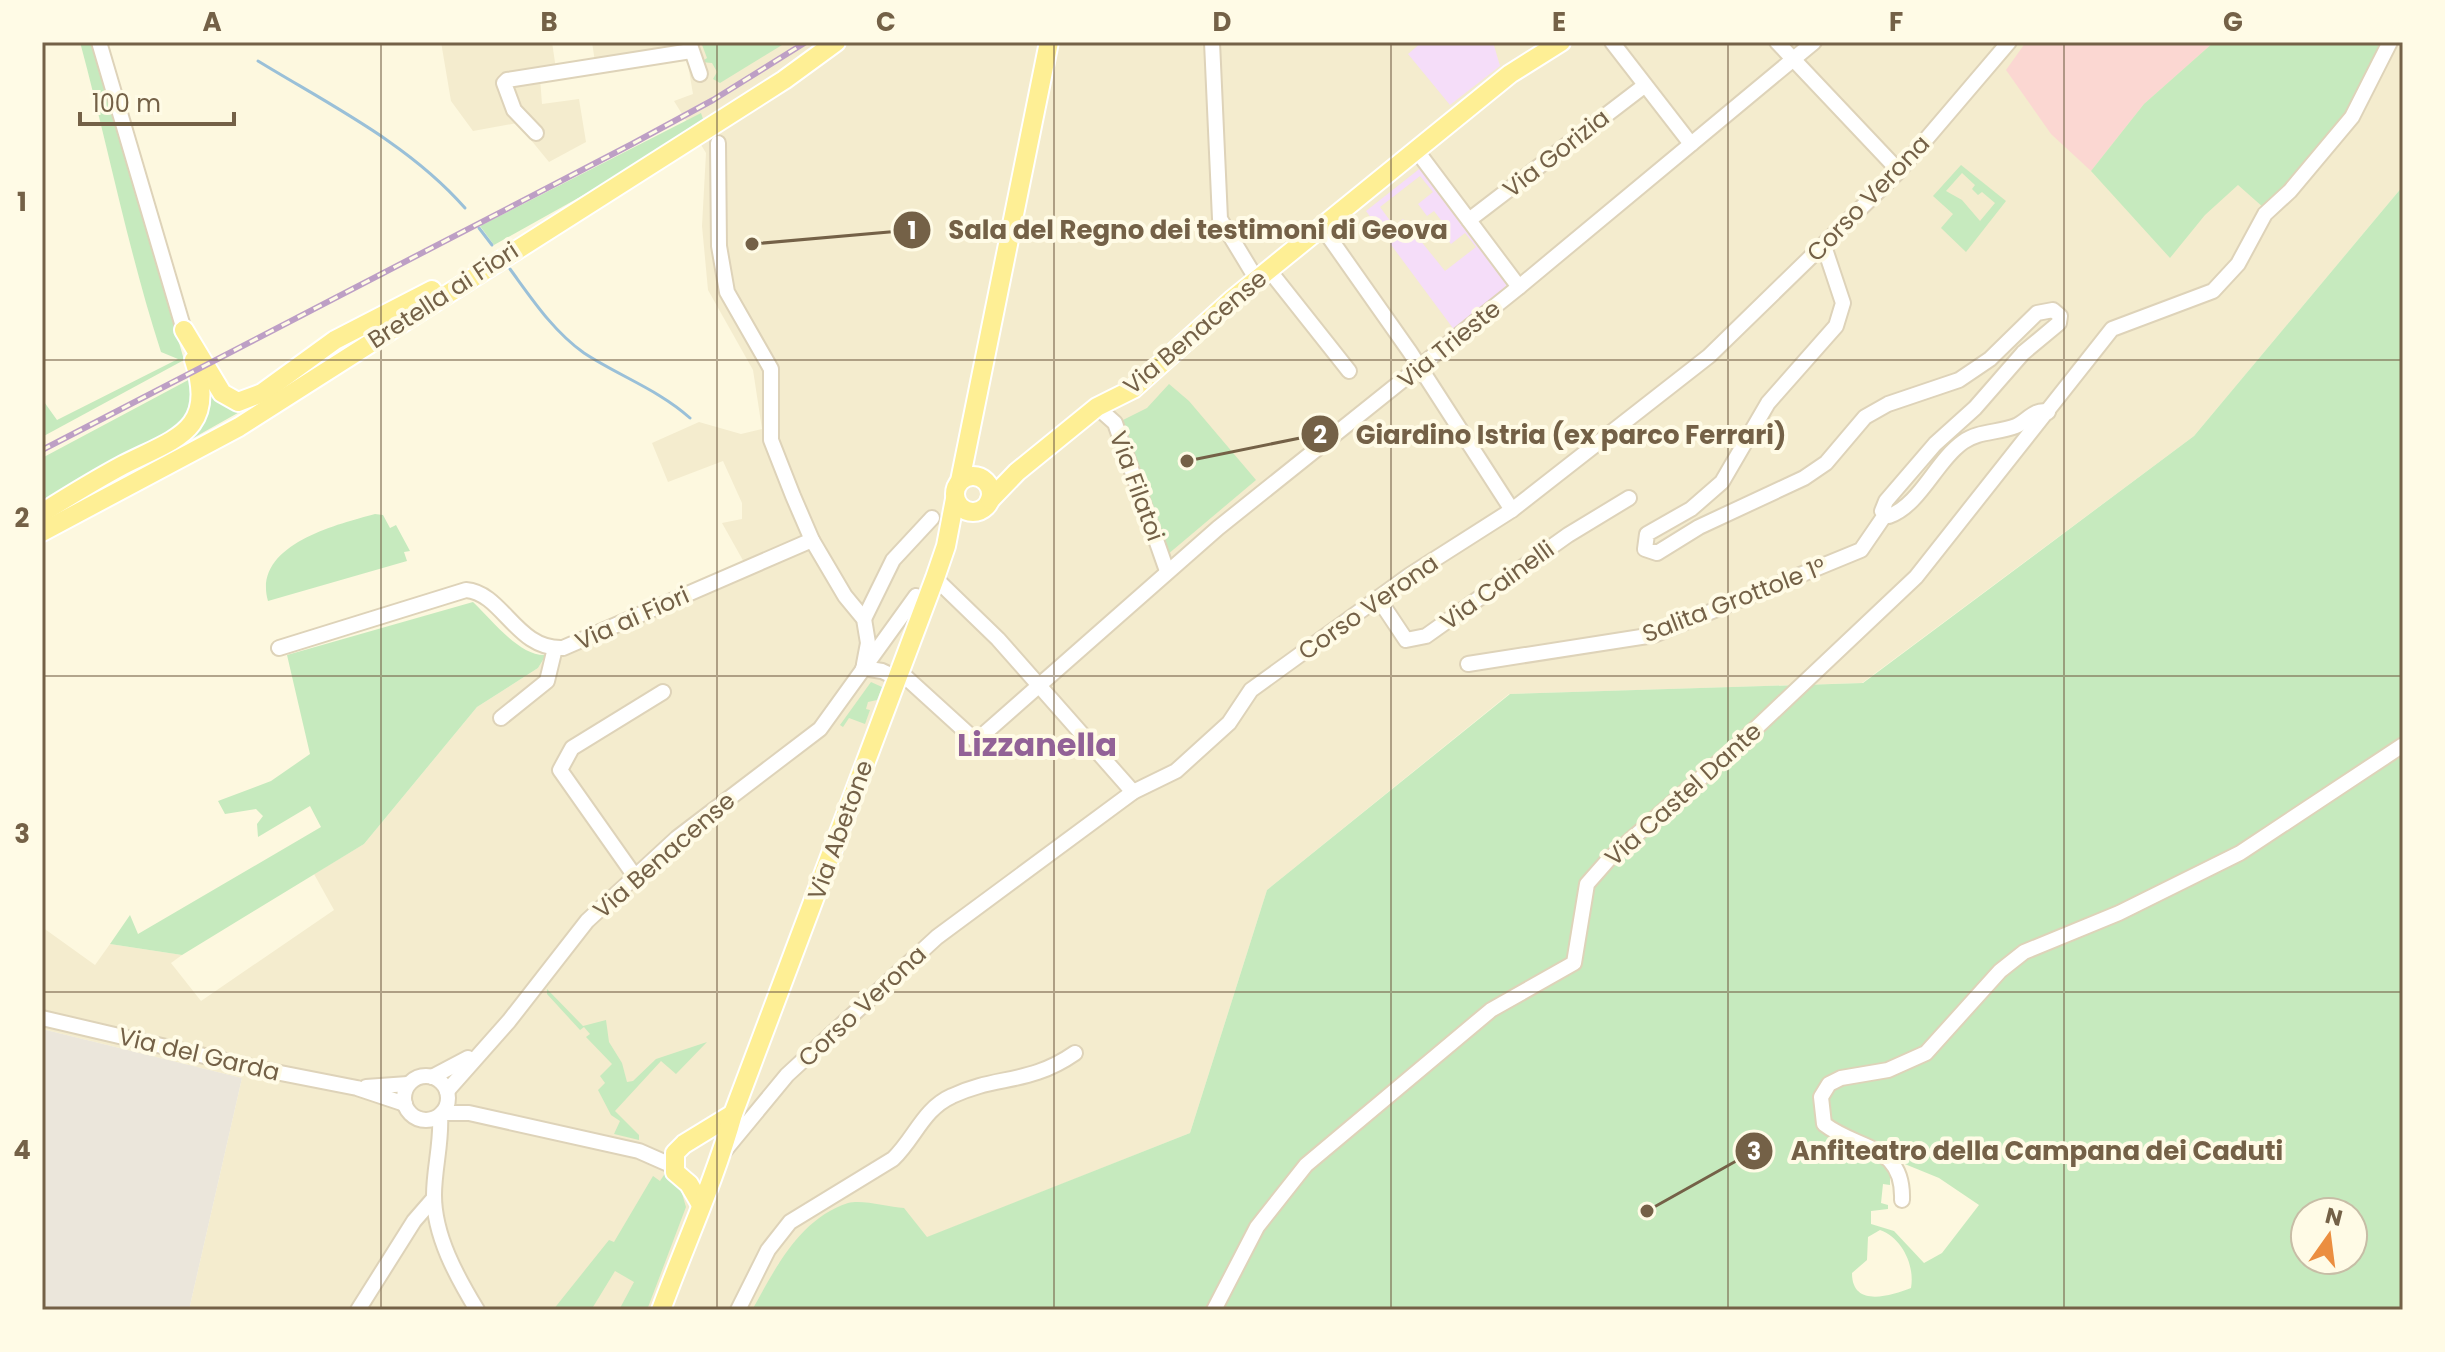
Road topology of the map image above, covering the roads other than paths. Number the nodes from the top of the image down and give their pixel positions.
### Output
1 (99, 42) edge
2 (836, 42) edge
3 (1049, 42) edge
4 (1212, 42) edge
5 (1561, 42) edge
6 (1612, 42) edge
7 (1777, 42) edge
8 (1814, 42) edge
9 (2009, 42) edge
10 (2390, 42) edge
11 (690, 46) edge
12 (1794, 59) junction
13 (700, 74) dead end
14 (1644, 86) junction
15 (536, 133) dead end
16 (718, 143) dead end
17 (1691, 144) junction
18 (1417, 151) junction
19 (1899, 171) junction
20 (1469, 220) junction
21 (1322, 227) junction
22 (1824, 246) junction
23 (506, 254) junction
24 (1263, 275) junction
25 (1519, 287) junction
26 (184, 330) junction
27 (1419, 368) junction
28 (1349, 371) dead end
29 (1097, 407) junction
30 (2048, 412) junction
31 (967, 440) junction
32 (1017, 472) junction
33 (983, 479) junction
34 (960, 481) junction
35 (1629, 498) dead end
36 (955, 499) junction
37 (990, 500) junction
38 (1512, 510) junction
39 (974, 512) junction
40 (42, 513) edge
41 (1885, 515) junction
42 (932, 518) dead end
43 (42, 532) edge
44 (812, 540) junction
45 (946, 546) junction
46 (1167, 571) junction
47 (935, 578) junction
48 (916, 596) dead end
49 (1378, 598) junction
50 (864, 619) junction
51 (279, 648) dead end
52 (555, 648) junction
53 (1468, 664) dead end
54 (863, 668) junction
55 (898, 674) junction
56 (1041, 686) junction
57 (663, 692) dead end
58 (501, 718) dead end
59 (2403, 745) edge
60 (1133, 792) junction
61 (634, 875) junction
62 (42, 1018) edge
63 (1075, 1053) dead end
64 (476, 1054) junction
65 (432, 1077) junction
66 (408, 1084) junction
67 (357, 1088) junction
68 (405, 1104) junction
69 (441, 1108) junction
70 (733, 1114) junction
71 (688, 1143) junction
72 (639, 1151) junction
73 (718, 1158) junction
74 (673, 1166) junction
75 (709, 1181) junction
76 (689, 1184) junction
77 (434, 1198) junction
78 (1902, 1200) dead end
79 (700, 1203) junction
80 (665, 1308) edge
81 (358, 1310) edge
82 (477, 1310) edge
83 (738, 1310) edge
84 (1214, 1310) edge

1 - 26 street
2 - 23 main road, Bretella ai Fiori
3 - 31 main road
4 - 24 street
5 - 18 main road, Via Benacense
6 - 14 street
7 - 12 street
8 - 12 street, Via Trieste
9 - 19 street, Corso Verona
10 - 30 street
11 - 13 street
11 - 15 street
12 - 17 street, Via Trieste
12 - 19 street
14 - 17 street
14 - 20 street, Via Gorizia
16 - 44 street
17 - 25 street, Via Trieste
18 - 20 street
18 - 21 main road, Via Benacense
19 - 22 street, Corso Verona
20 - 25 street
21 - 24 main road, Via Benacense
21 - 27 street
22 - 38 street, Corso Verona
22 - 41 street
23 - 26 main road
23 - 43 main road, Bretella ai Fiori
24 - 28 street
24 - 29 main road, Via Benacense
25 - 27 street, Via Trieste
26 - 40 main road
27 - 38 street
27 - 46 street, Via Trieste
29 - 32 main road, Via Benacense
29 - 46 street, Via Filatoi
30 - 41 street
30 - 84 street, Via Castel Dante
31 - 33 main road
31 - 34 main road
32 - 33 main road, Via Benacense
32 - 37 main road, Via Benacense
33 - 34 main road
33 - 37 main road
34 - 36 main road
35 - 49 street, Via Cainelli
36 - 39 main road
36 - 45 main road
37 - 39 main road
38 - 49 street, Corso Verona
39 - 45 main road
41 - 53 street, Salita Grottole 1°
42 - 50 street
44 - 50 street
44 - 52 street, Via ai Fiori
45 - 47 main road, Via Abetone
46 - 56 street, Via Trieste
47 - 55 main road, Via Abetone
47 - 56 street
48 - 54 street, Via Benacense
49 - 60 street, Corso Verona
50 - 54 street
51 - 52 street, Via ai Fiori
52 - 58 street
54 - 55 street
54 - 61 street, Via Benacense
55 - 56 street, Via Trieste
55 - 70 main road, Via Abetone
56 - 60 street
57 - 61 street
59 - 78 street
60 - 73 street, Corso Verona
61 - 64 street, Via Benacense
62 - 67 street, Via del Garda
63 - 83 street
64 - 65 street
64 - 69 street
65 - 66 street
65 - 69 street
66 - 67 street, Via del Garda
66 - 68 street
67 - 68 street, Via del Garda
68 - 69 street
69 - 72 street
69 - 77 street
70 - 71 main road
70 - 73 main road, Via Abetone
71 - 72 street
71 - 73 main road
71 - 74 main road
72 - 74 street
73 - 75 main road
74 - 76 main road
75 - 76 main road
75 - 79 main road
76 - 79 main road
77 - 81 street
77 - 82 street
79 - 80 main road

